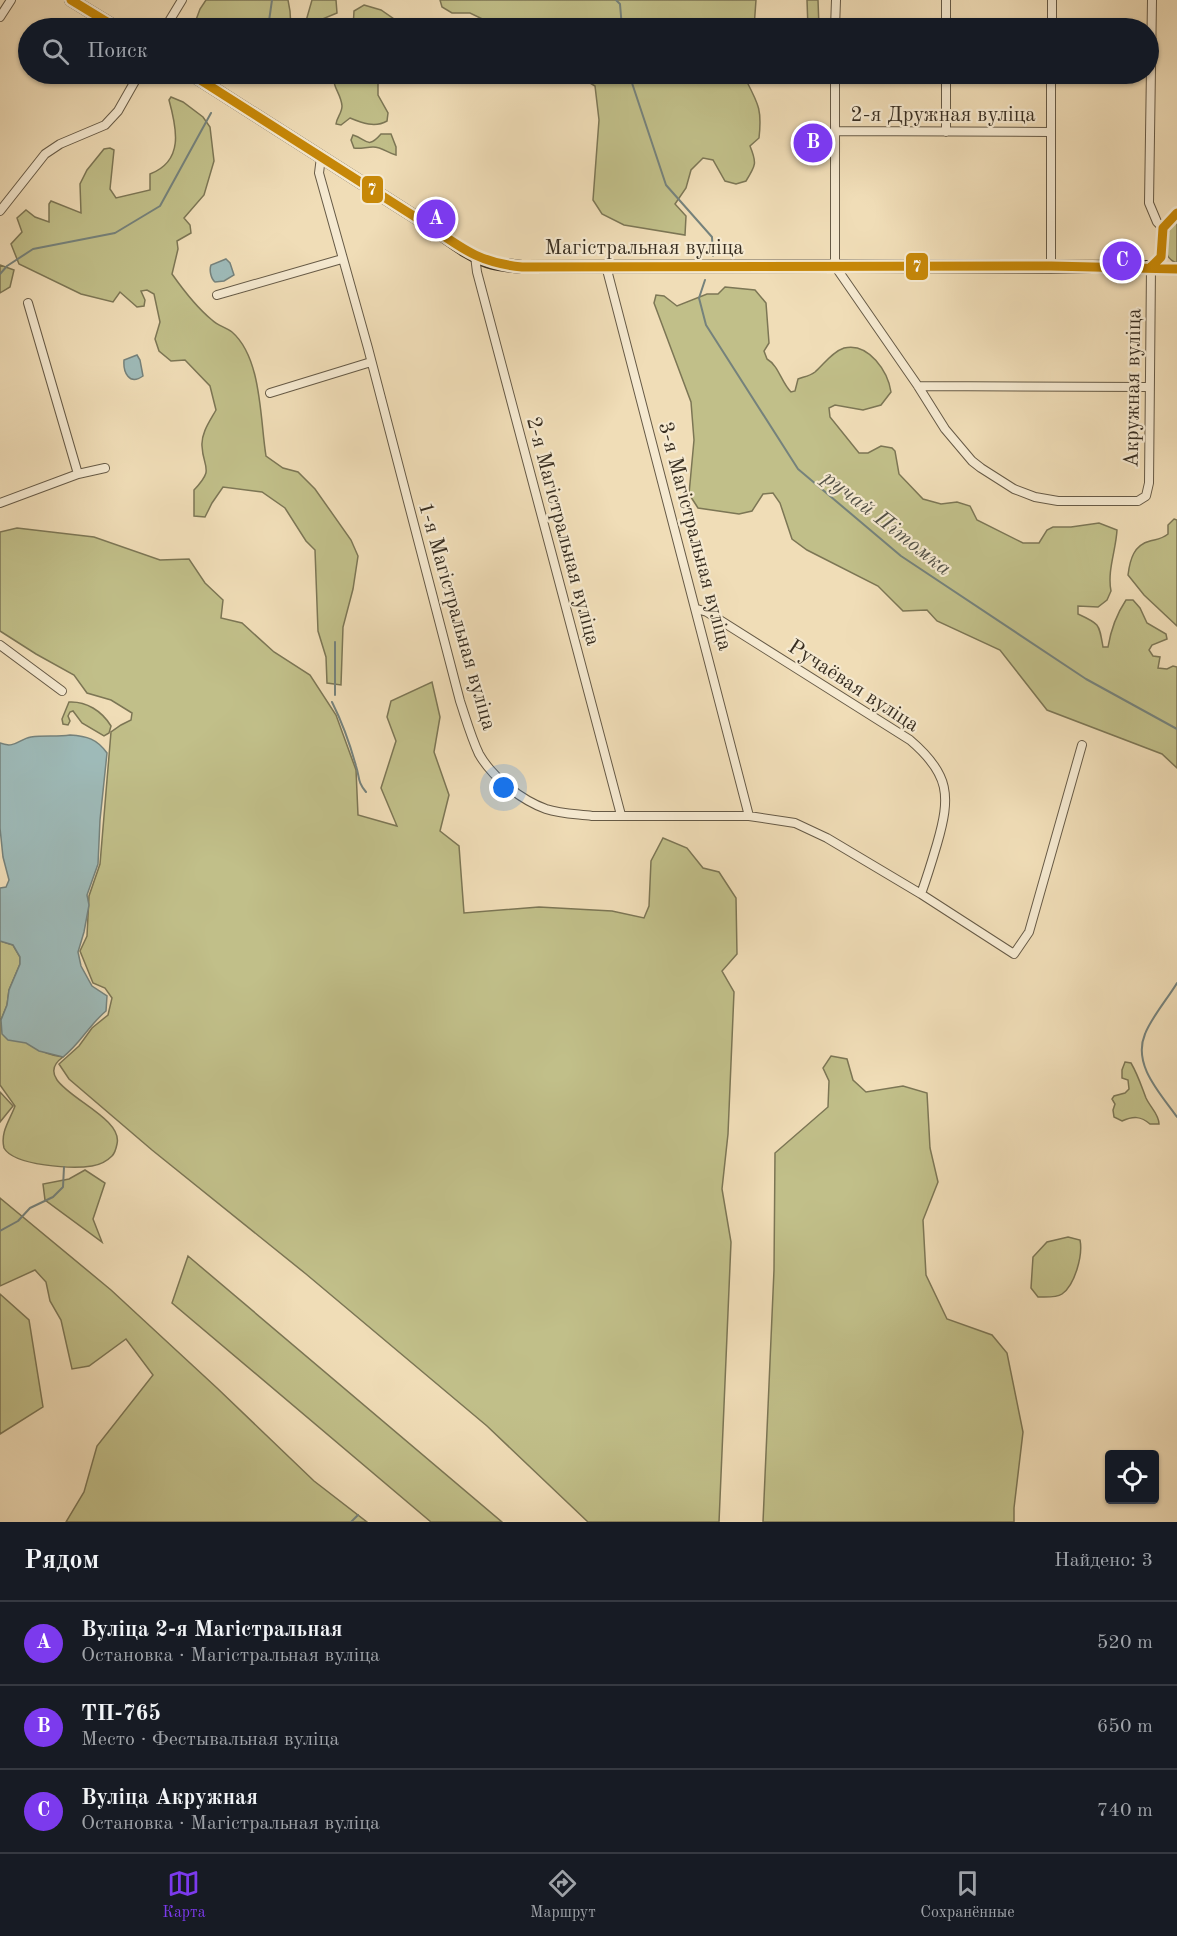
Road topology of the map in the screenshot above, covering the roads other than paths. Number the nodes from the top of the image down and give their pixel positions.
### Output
1 (11, 0) edge
2 (71, 0) edge
3 (182, 0) edge
4 (836, 0) edge
5 (946, 0) edge
6 (1052, 0) edge
7 (1152, 0) edge
8 (0, 17) edge
9 (101, 18) edge
10 (171, 18) edge
11 (835, 18) edge
12 (946, 18) edge
13 (1052, 18) edge
14 (1152, 18) edge
15 (133, 84) edge
16 (207, 84) edge
17 (835, 84) edge
18 (946, 84) edge
19 (1051, 84) edge
20 (1151, 84) edge
21 (835, 131) junction
22 (946, 132) junction
23 (1051, 132) junction
24 (321, 157) junction
25 (0, 211) edge
26 (475, 256) junction
27 (342, 259) junction
28 (606, 266) junction
29 (835, 266) junction
30 (1050, 266) junction
31 (1151, 267) junction
32 (218, 295) dead end
33 (28, 303) dead end
34 (371, 362) junction
35 (918, 386) junction
36 (1149, 387) junction
37 (270, 393) dead end
38 (105, 468) dead end
39 (78, 474) junction
40 (0, 502) edge
41 (697, 609) junction
42 (0, 645) edge
43 (62, 691) dead end
44 (1082, 745) dead end
45 (621, 815) junction
46 (749, 816) junction
47 (921, 894) junction

1 - 8 street
2 - 9 street
3 - 10 street
4 - 11 street
5 - 12 street
6 - 13 street
7 - 14 street, Акружная вуліца
15 - 25 street
16 - 24 street, Магістральная вуліца
17 - 21 street
18 - 22 street
19 - 23 street
20 - 31 street, Акружная вуліца
21 - 22 street, 2-я Дружная вуліца
21 - 29 street
22 - 23 street, 2-я Дружная вуліца
23 - 30 street
24 - 26 street, Магістральная вуліца
24 - 27 street, 1-я Магістральная вуліца
26 - 28 street, Магістральная вуліца
26 - 45 street, 2-я Магістральная вуліца
27 - 32 street
27 - 34 street, 1-я Магістральная вуліца
28 - 29 street, Магістральная вуліца
28 - 41 street, 3-я Магістральная вуліца
29 - 30 street, Магістральная вуліца
29 - 35 street
30 - 31 street, Магістральная вуліца
31 - 36 street, Акружная вуліца
33 - 39 street
34 - 37 street
34 - 45 street, 1-я Магістральная вуліца
35 - 36 street
35 - 36 street, Акружная вуліца
38 - 39 street
39 - 40 street
41 - 46 street, 3-я Магістральная вуліца
41 - 47 street, Ручаёвая вуліца
42 - 43 street
44 - 47 street, 1-я Магістральная вуліца
45 - 46 street, 1-я Магістральная вуліца
46 - 47 street, 1-я Магістральная вуліца

